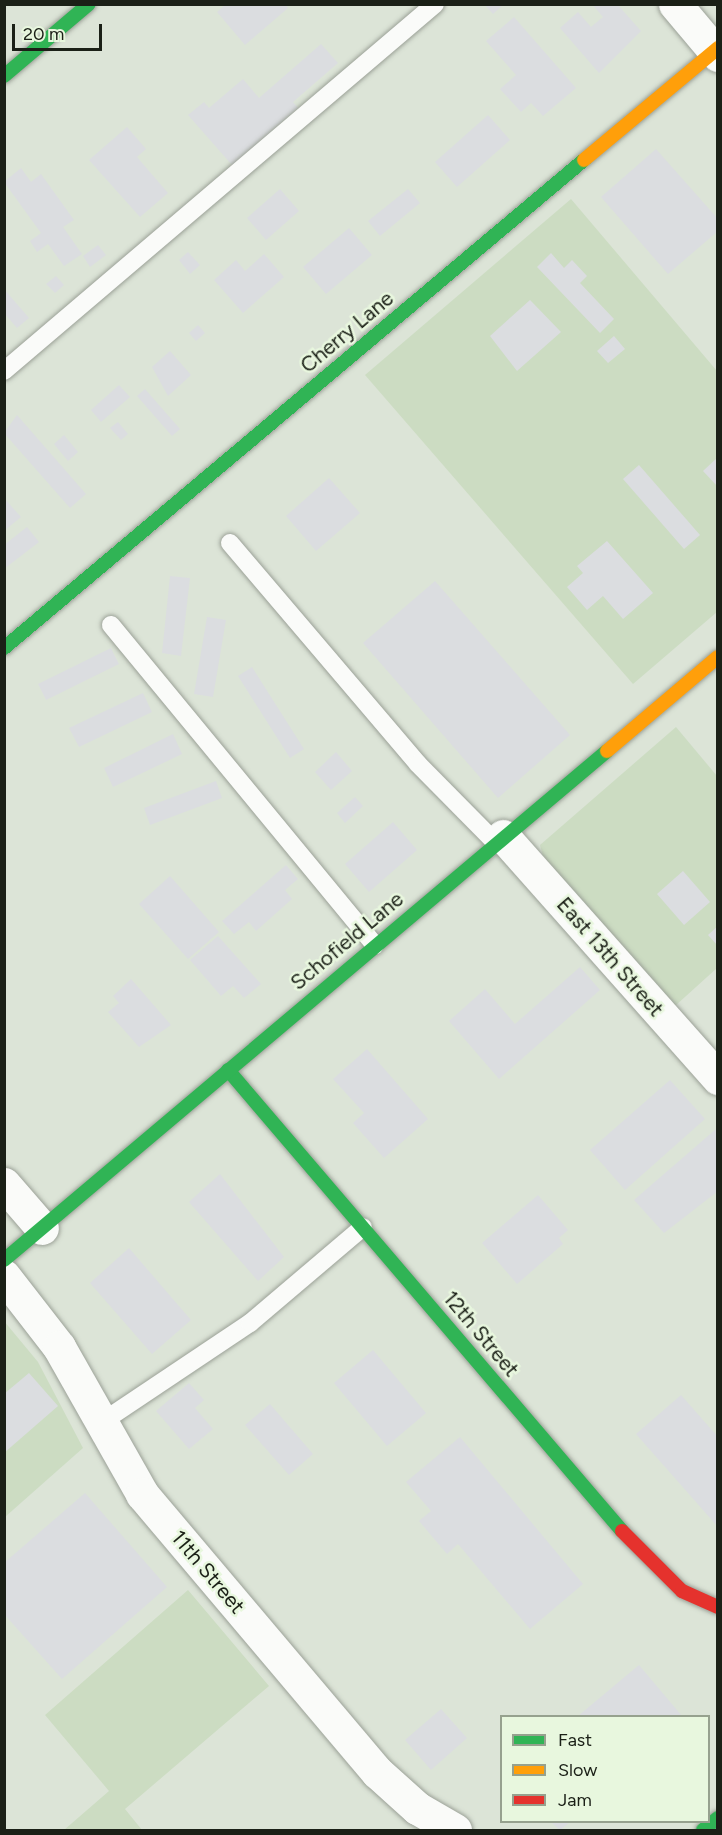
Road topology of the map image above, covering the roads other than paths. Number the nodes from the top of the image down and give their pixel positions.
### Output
1 (89, 4) edge
2 (435, 4) edge
3 (675, 4) edge
4 (716, 51) edge
5 (4, 76) edge
6 (4, 371) edge
7 (230, 543) dead end
8 (111, 625) dead end
9 (4, 648) edge
10 (717, 657) edge
11 (499, 840) junction
12 (375, 945) junction
13 (228, 1070) junction
14 (717, 1078) edge
15 (4, 1184) edge
16 (363, 1227) junction
17 (42, 1228) junction
18 (4, 1260) edge
19 (4, 1276) edge
20 (102, 1422) junction
21 (717, 1607) edge
22 (717, 1818) edge
23 (455, 1830) edge
24 (703, 1830) edge

1 - 5 street
2 - 6 lane
3 - 4 street
4 - 9 street, Cherry Lane
7 - 11 lane
8 - 12 lane
10 - 11 street, Schofield Lane
11 - 12 street, Schofield Lane
11 - 14 street, East 13th Street
12 - 13 street, Schofield Lane
13 - 16 street, 12th Street
13 - 17 street, Schofield Lane
15 - 17 street
16 - 20 lane
16 - 21 street, 12th Street
17 - 18 street, Schofield Lane
19 - 20 street, 11th Street
20 - 23 street, 11th Street
22 - 24 street

